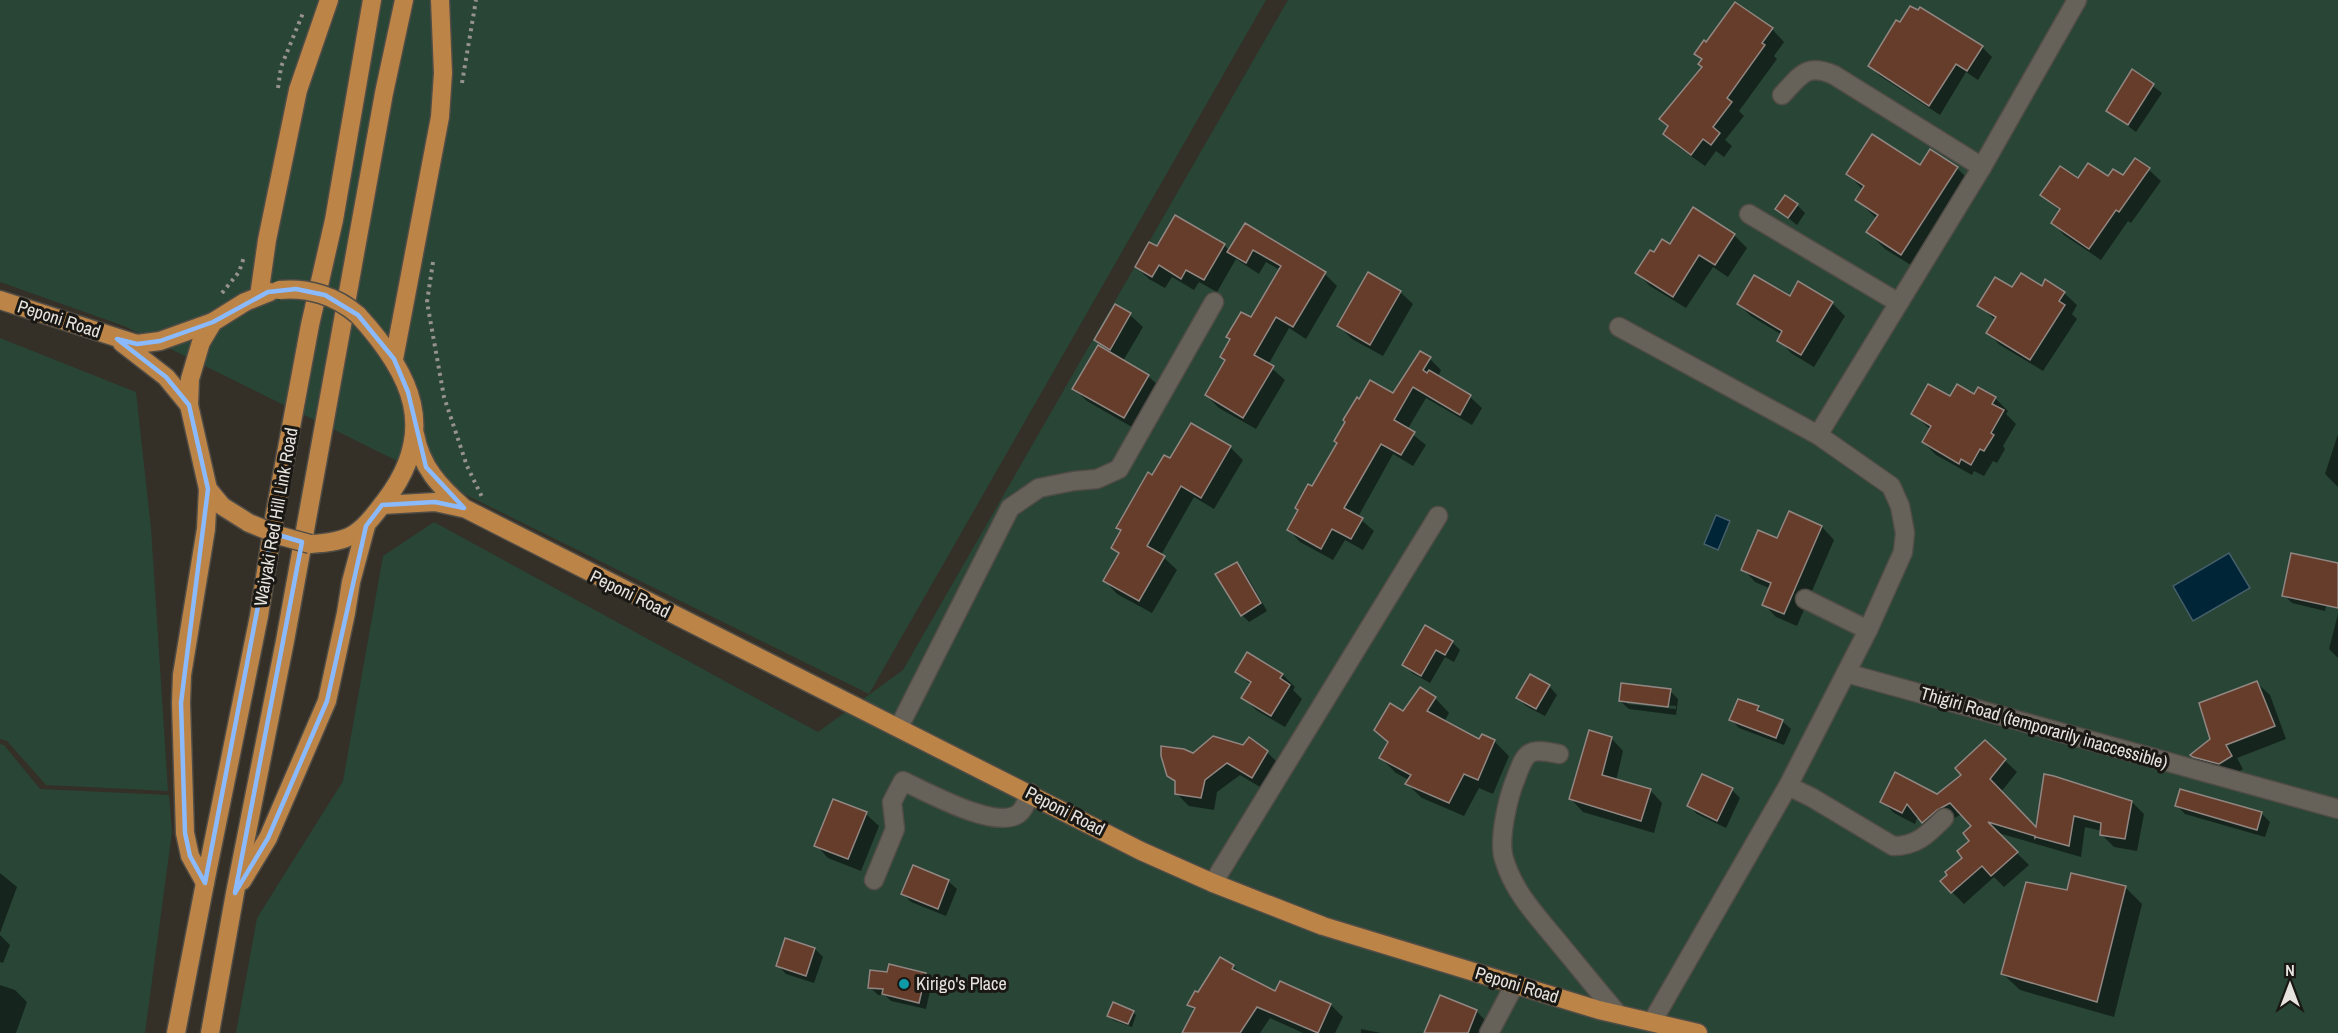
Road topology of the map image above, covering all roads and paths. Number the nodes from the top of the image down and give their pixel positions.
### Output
1 (329, 0) edge
2 (372, 0) edge
3 (404, 0) edge
4 (440, 0) edge
5 (476, 0) edge
6 (2077, 0) edge
7 (304, 10) dead end
8 (278, 89) dead end
9 (461, 94) dead end
10 (1782, 95) dead end
11 (1982, 167) junction
12 (1749, 214) dead end
13 (245, 254) dead end
14 (434, 256) dead end
15 (259, 296) junction
16 (216, 298) dead end
17 (0, 300) edge
18 (1214, 302) dead end
19 (1899, 303) junction
20 (213, 322) junction
21 (1619, 327) dead end
22 (117, 339) junction
23 (394, 358) junction
24 (189, 405) junction
25 (415, 434) junction
26 (1818, 435) junction
27 (208, 489) junction
28 (485, 502) dead end
29 (382, 505) junction
30 (464, 508) junction
31 (1438, 516) dead end
32 (366, 526) junction
33 (1804, 599) dead end
34 (1868, 630) junction
35 (1846, 673) junction
36 (899, 727) junction
37 (1558, 754) dead end
38 (1788, 786) junction
39 (1030, 793) junction
40 (2338, 809) edge
41 (1944, 818) dead end
42 (874, 880) dead end
43 (205, 883) junction
44 (1213, 883) junction
45 (235, 893) junction
46 (1515, 984) junction
47 (1618, 1014) junction
48 (1652, 1022) junction
49 (176, 1033) edge
50 (210, 1033) edge
51 (1489, 1033) edge
52 (1698, 1033) edge

1 - 15 main road
2 - 43 main road, Waiyaki Red Hill Link Road
3 - 45 main road, Waiyaki Red Hill Link Road
4 - 23 main road
5 - 9 path
6 - 11 street
7 - 8 path
10 - 11 street
11 - 19 street
12 - 19 street
13 - 16 path
14 - 28 path
15 - 20 main road, Peponi Road
15 - 23 main road, Peponi Road, bridge
17 - 22 main road, Peponi Road
18 - 36 street
19 - 26 street
20 - 22 main road, Peponi Road
20 - 24 main road
21 - 26 street
22 - 24 main road, Peponi Road
23 - 25 main road, Peponi Road
24 - 27 main road
25 - 29 main road
25 - 30 main road, Peponi Road
26 - 34 street
27 - 32 main road, bridge
27 - 43 main road
29 - 30 main road, Peponi Road
29 - 32 main road
30 - 36 main road, Peponi Road
31 - 44 street
32 - 45 main road
33 - 34 street
34 - 35 street
35 - 38 street
35 - 40 street, Thigiri Road (temporarily inaccessible)
36 - 39 main road, Peponi Road
37 - 47 street
38 - 41 street
38 - 48 street
39 - 42 street
39 - 44 main road, Peponi Road
43 - 49 main road, Waiyaki Red Hill Link Road
44 - 46 main road, Peponi Road
45 - 50 main road, Waiyaki Red Hill Link Road
46 - 47 main road, Peponi Road
46 - 51 street
47 - 48 main road, Peponi Road
48 - 52 main road, Peponi Road

